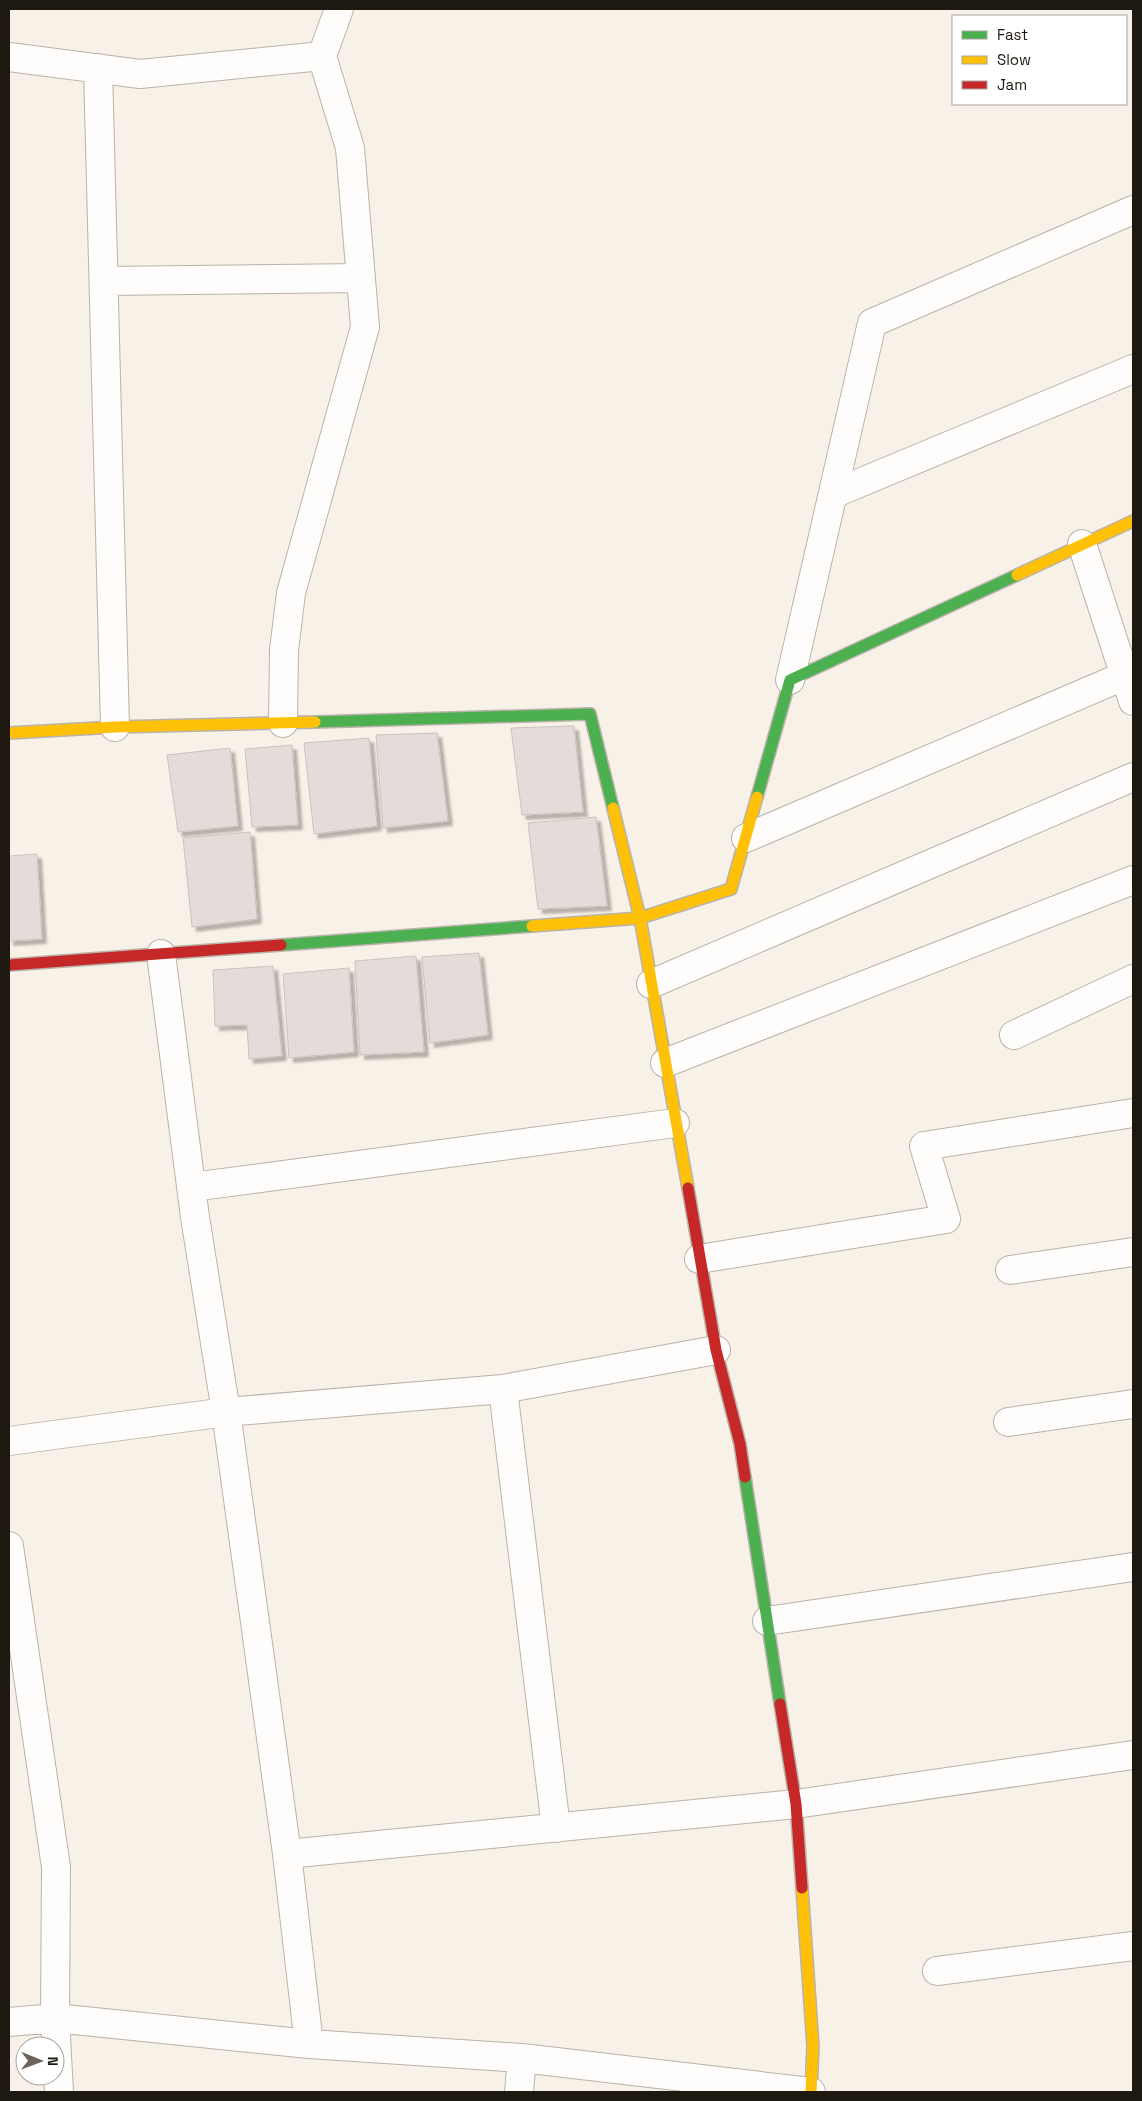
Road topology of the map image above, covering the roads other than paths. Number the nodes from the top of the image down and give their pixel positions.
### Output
1 (339, 9) edge
2 (322, 56) junction
3 (9, 57) edge
4 (98, 68) junction
5 (1133, 210) edge
6 (361, 278) junction
7 (104, 281) junction
8 (1133, 369) edge
9 (833, 494) junction
10 (1133, 520) edge
11 (1082, 544) junction
12 (1129, 673) edge
13 (790, 680) junction
14 (1133, 701) edge
15 (283, 723) junction
16 (115, 727) junction
17 (9, 733) edge
18 (1133, 777) edge
19 (746, 838) junction
20 (1133, 880) edge
21 (640, 918) junction
22 (161, 954) junction
23 (9, 965) edge
24 (1133, 979) edge
25 (651, 984) junction
26 (1014, 1035) dead end
27 (665, 1063) junction
28 (1133, 1113) edge
29 (676, 1123) junction
30 (192, 1187) junction
31 (1133, 1252) edge
32 (699, 1259) junction
33 (1010, 1270) dead end
34 (716, 1350) junction
35 (503, 1389) junction
36 (1133, 1404) edge
37 (226, 1412) junction
38 (1008, 1422) dead end
39 (9, 1440) edge
40 (9, 1546) edge
41 (1133, 1567) edge
42 (767, 1621) junction
43 (1133, 1755) edge
44 (796, 1804) junction
45 (556, 1828) junction
46 (287, 1854) junction
47 (1133, 1946) edge
48 (937, 1971) dead end
49 (55, 2018) junction
50 (9, 2022) edge
51 (309, 2044) junction
52 (522, 2058) junction
53 (59, 2092) edge
54 (519, 2092) edge
55 (811, 2092) edge

1 - 2 street
2 - 4 street
2 - 6 street
3 - 4 street
4 - 7 street
5 - 9 street
6 - 7 street
6 - 15 street
7 - 16 street
8 - 9 street
9 - 13 street
10 - 11 street
11 - 12 street
11 - 13 street
12 - 14 street
12 - 19 street
13 - 19 street
15 - 16 street
15 - 21 street
16 - 17 street
18 - 25 street
19 - 21 street
20 - 27 street
21 - 22 street
21 - 25 street
22 - 23 street
22 - 30 street
24 - 26 street
25 - 27 street
27 - 29 street
28 - 32 street
29 - 30 street
29 - 32 street
30 - 37 street
31 - 33 street
32 - 34 street
34 - 35 street
34 - 42 street
35 - 37 street
35 - 45 street
36 - 38 street
37 - 39 street
37 - 46 street
40 - 49 street
41 - 42 street
42 - 44 street
43 - 44 street
44 - 45 street
44 - 55 street
45 - 46 street
46 - 51 street
47 - 48 street
49 - 50 street
49 - 51 street
49 - 53 street
51 - 52 street
52 - 54 street
52 - 55 street

